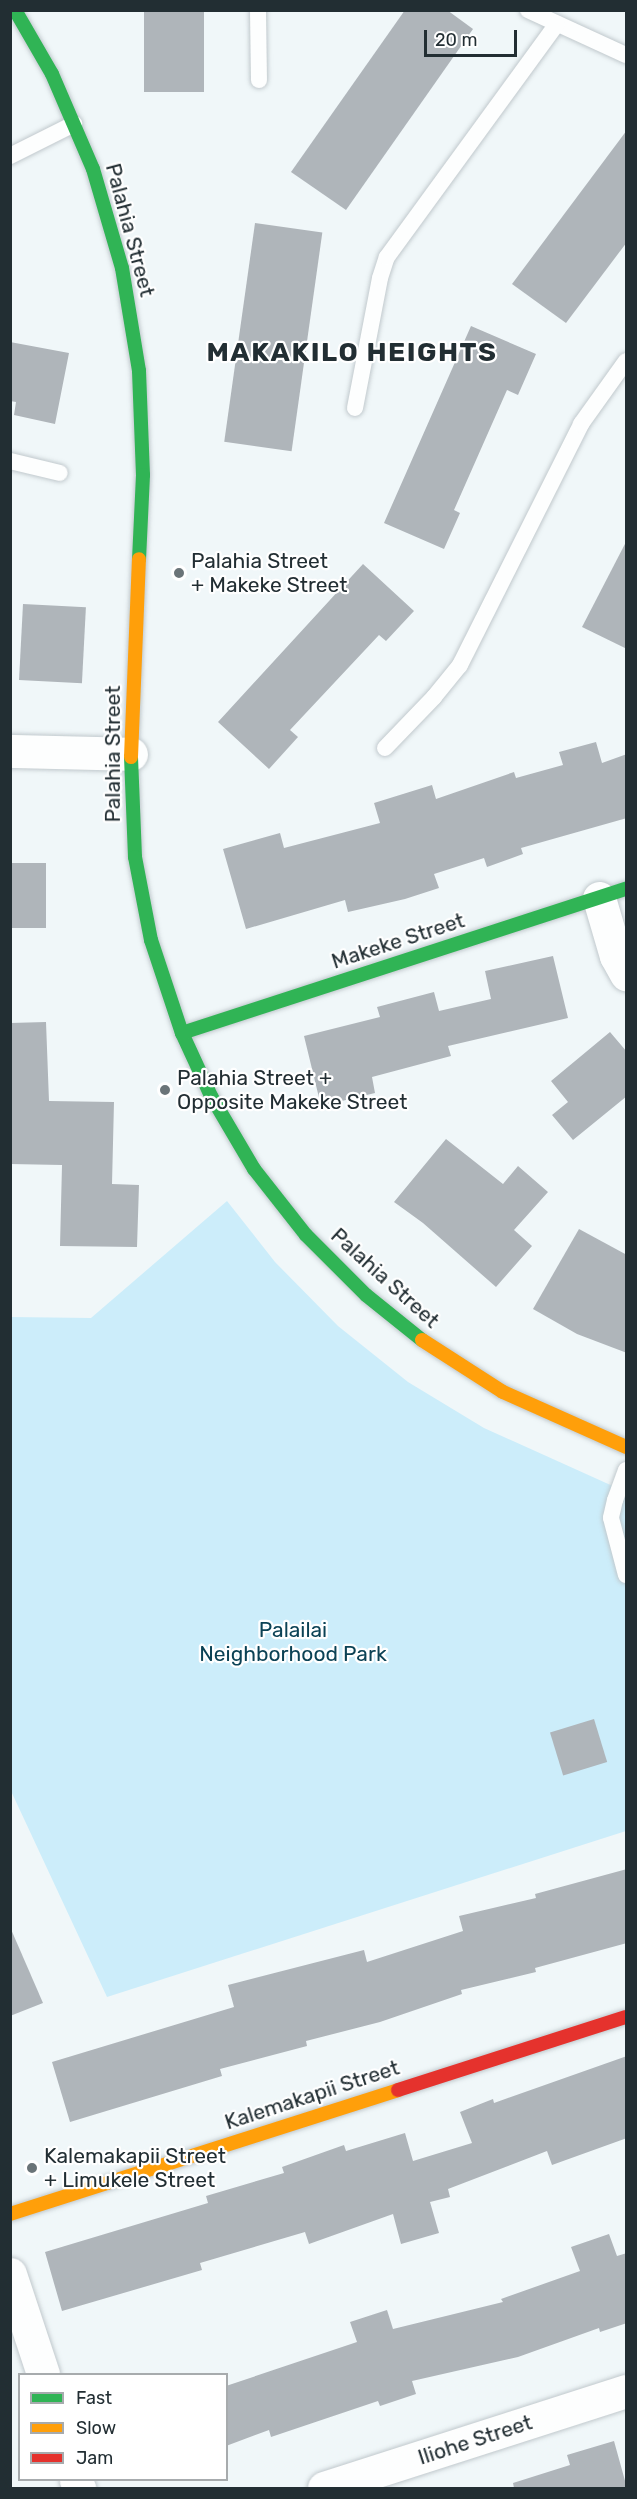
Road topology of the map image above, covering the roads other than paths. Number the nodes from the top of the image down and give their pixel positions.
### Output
1 (15, 10) edge
2 (258, 10) edge
3 (528, 10) edge
4 (557, 24) junction
5 (627, 55) edge
6 (259, 80) dead end
7 (74, 124) junction
8 (10, 156) edge
9 (627, 361) edge
10 (355, 408) dead end
11 (10, 461) edge
12 (60, 473) dead end
13 (386, 748) dead end
14 (10, 751) edge
15 (131, 754) junction
16 (613, 893) edge
17 (627, 974) edge
18 (182, 1034) junction
19 (627, 1447) edge
20 (627, 1470) edge
21 (627, 1575) edge
22 (627, 2017) edge
23 (10, 2214) edge
24 (10, 2274) edge
25 (42, 2373) edge
26 (627, 2391) edge
27 (324, 2488) edge

1 - 7 street, Palahia Street
2 - 6 lane
3 - 4 lane
4 - 5 lane
4 - 10 lane
7 - 8 lane
7 - 15 street, Palahia Street
9 - 13 lane
11 - 12 lane
14 - 15 street
15 - 18 street, Palahia Street
16 - 17 street
16 - 18 street, Makeke Street
18 - 19 street, Palahia Street
20 - 21 lane
22 - 23 street, Kalemakapii Street
24 - 25 street
26 - 27 street, Iliohe Street

